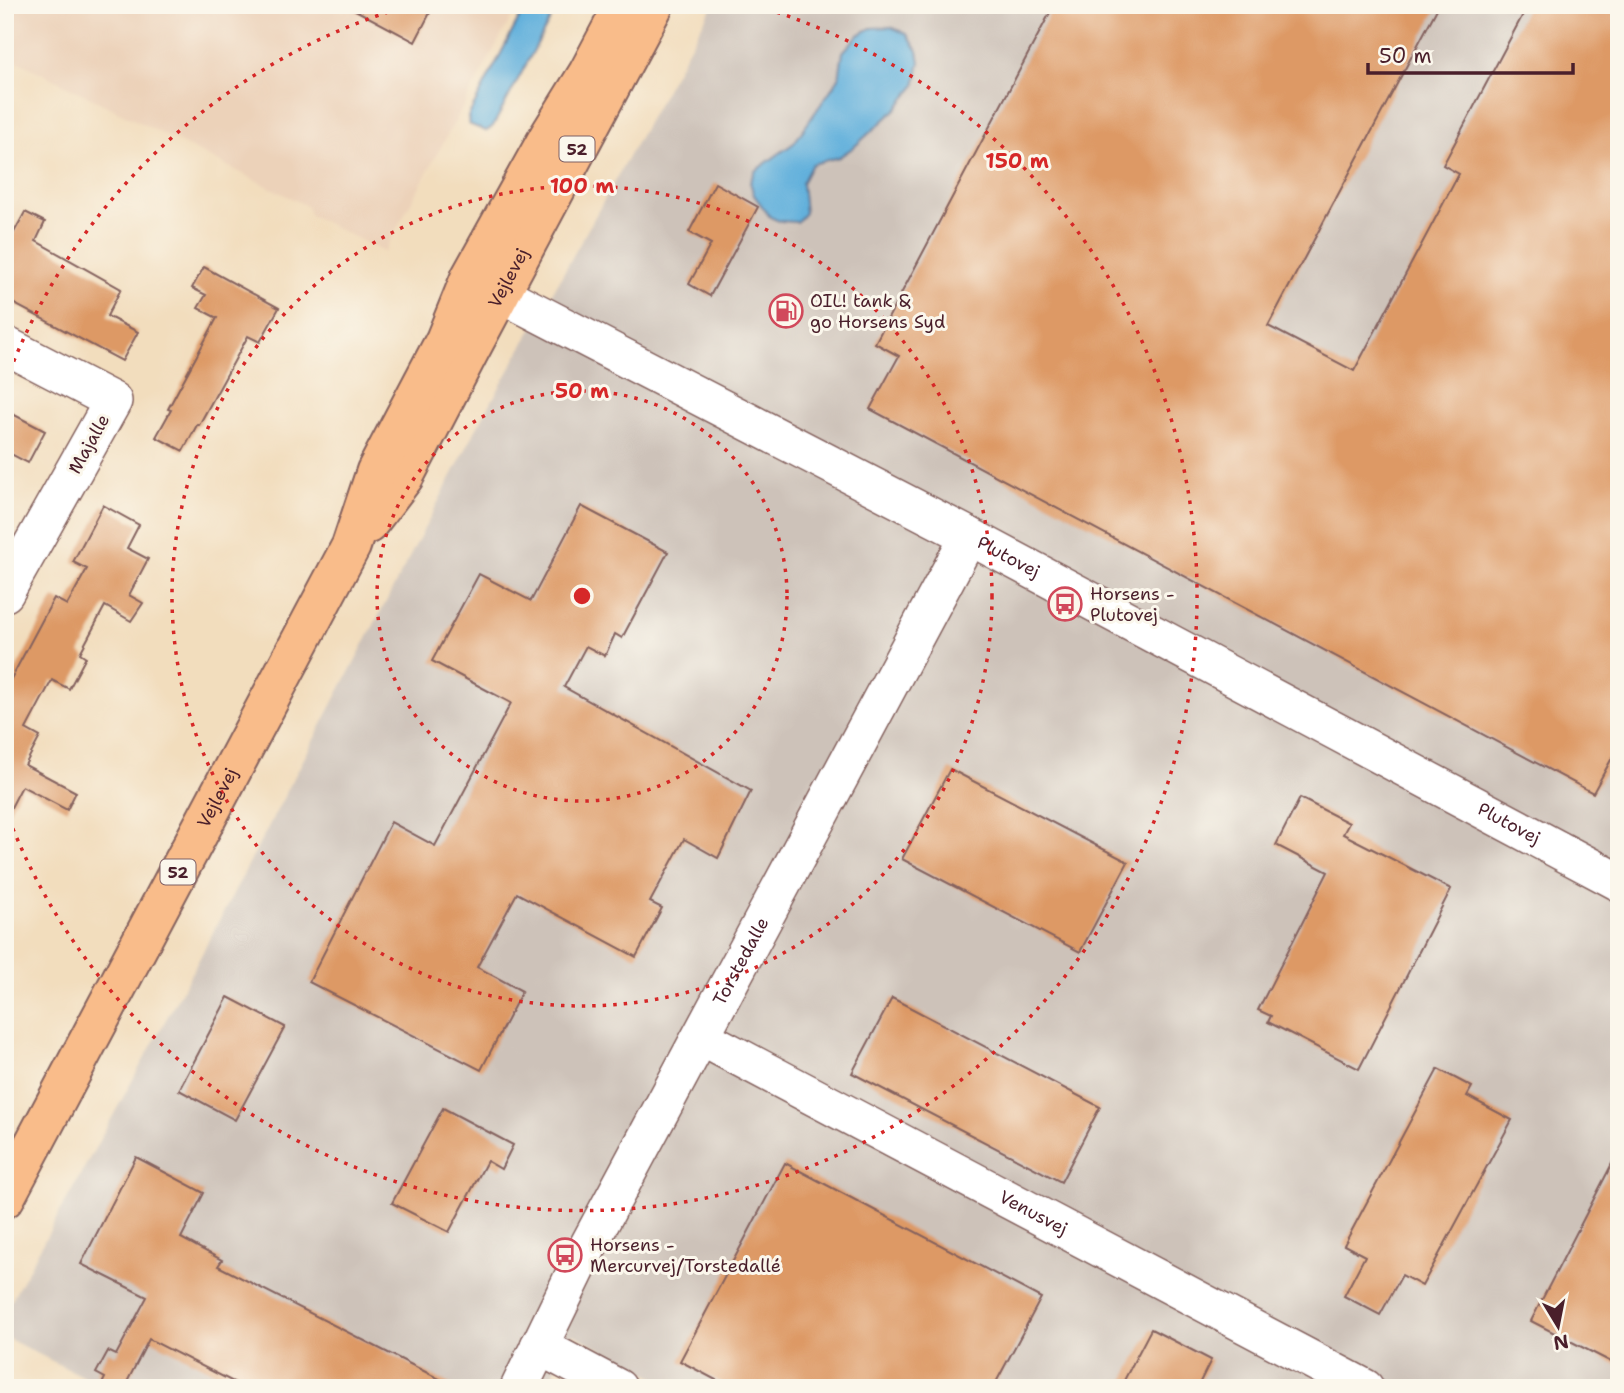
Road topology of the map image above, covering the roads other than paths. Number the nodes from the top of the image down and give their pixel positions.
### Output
1 (624, 5) edge
2 (654, 5) edge
3 (485, 286) junction
4 (5, 345) edge
5 (969, 536) junction
6 (5, 593) edge
7 (1619, 882) edge
8 (701, 1037) junction
9 (5, 1198) edge
10 (539, 1346) junction
11 (519, 1388) edge
12 (618, 1388) edge
13 (1365, 1388) edge

1 - 3 main road, Vejlevej / 52
2 - 3 main road, Vejlevej / 52
3 - 5 street, Plutovej
3 - 9 main road, Vejlevej / 52
4 - 6 street, Majalle
5 - 7 street, Plutovej
5 - 8 street, Torstedalle
8 - 10 street, Torstedalle
8 - 13 street, Venusvej
10 - 11 street, Torstedalle
10 - 12 street

